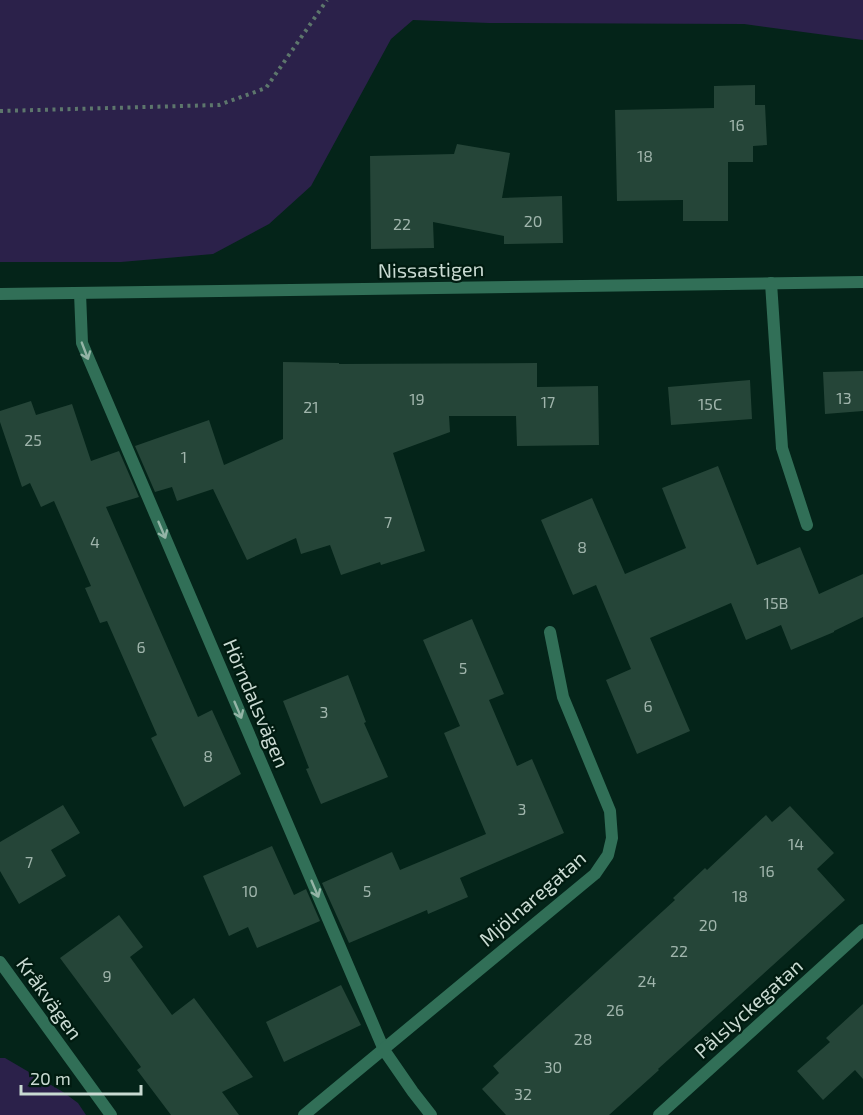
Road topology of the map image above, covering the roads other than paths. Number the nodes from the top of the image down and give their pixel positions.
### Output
1 (863, 282) edge
2 (771, 283) junction
3 (80, 293) junction
4 (0, 294) edge
5 (807, 525) dead end
6 (550, 632) dead end
7 (863, 930) edge
8 (0, 962) edge
9 (384, 1050) junction
10 (111, 1115) edge
11 (304, 1115) edge
12 (431, 1115) edge
13 (659, 1115) edge

1 - 2 street, Nissastigen
2 - 3 street, Nissastigen
2 - 5 street
3 - 4 street, Nissastigen
3 -> 9 street, Hörndalsvägen
6 - 9 street, Mjölnaregatan
7 - 13 street, Pålslyckegatan
8 - 10 street, Kråkvägen
9 - 11 street, Mjölnaregatan
9 - 12 street, Hörndalsvägen

